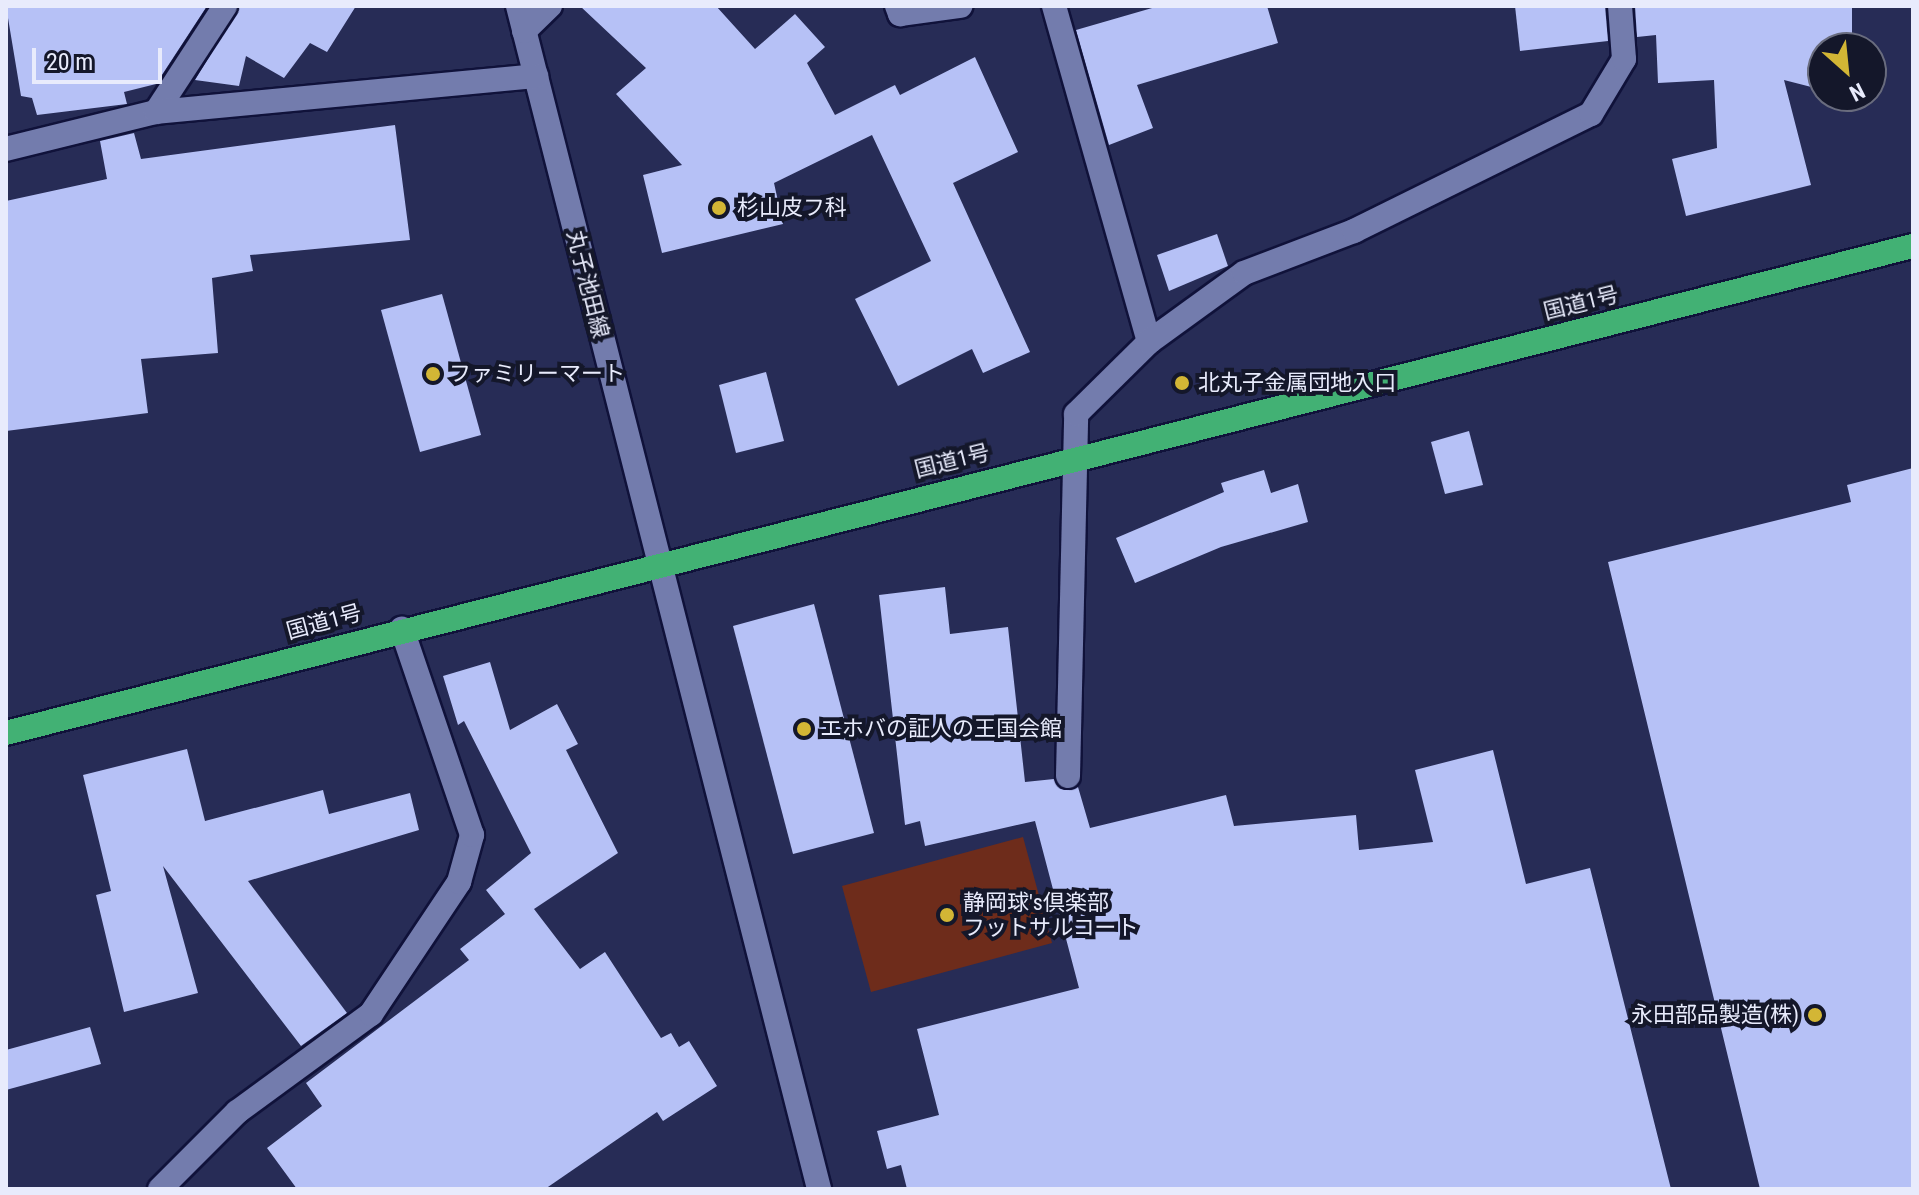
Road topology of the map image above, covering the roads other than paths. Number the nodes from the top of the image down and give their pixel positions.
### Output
1 (225, 6) edge
2 (518, 6) edge
3 (550, 6) edge
4 (897, 6) edge
5 (960, 6) edge
6 (1054, 6) edge
7 (1620, 6) edge
8 (524, 31) junction
9 (536, 76) junction
10 (156, 112) junction
11 (6, 149) edge
12 (1913, 246) edge
13 (1149, 342) junction
14 (1074, 457) junction
15 (658, 561) junction
16 (402, 629) junction
17 (6, 733) edge
18 (1068, 776) dead end
19 (160, 1189) edge
20 (819, 1189) edge

1 - 10 street
2 - 8 street, 丸子池田線
3 - 8 street
4 - 5 street
6 - 13 street
7 - 13 street
8 - 9 street, 丸子池田線
9 - 10 street
9 - 15 street, 丸子池田線
10 - 11 street
12 - 14 highway, 国道1号
13 - 14 street
14 - 15 highway, 国道1号
14 - 18 street
15 - 16 highway, 国道1号
15 - 20 street, 丸子池田線
16 - 17 highway, 国道1号
16 - 19 street

